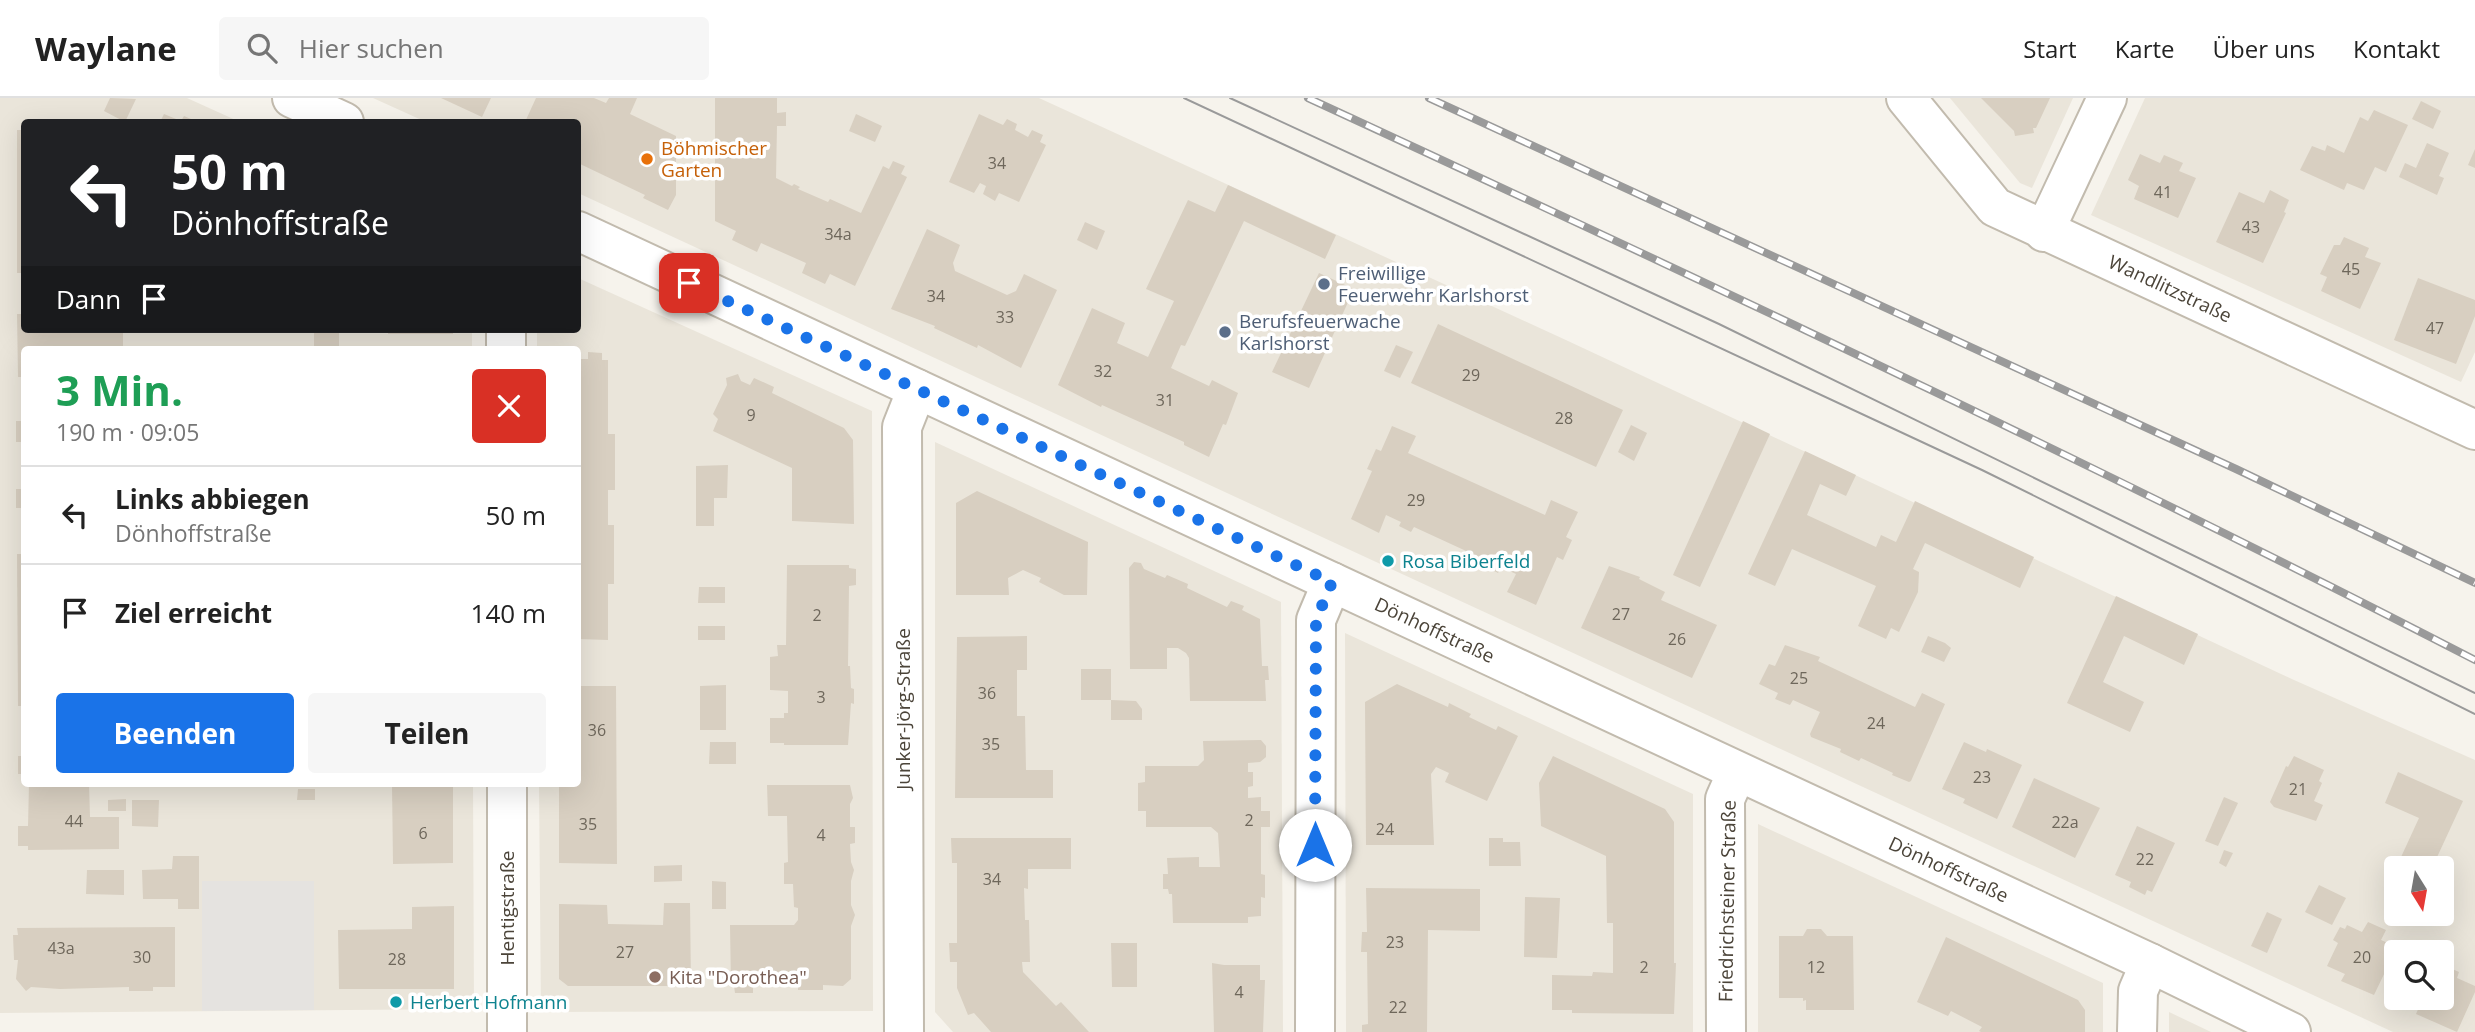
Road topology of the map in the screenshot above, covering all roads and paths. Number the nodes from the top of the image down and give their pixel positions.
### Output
1 (292, 98) edge
2 (1906, 98) edge
3 (2107, 98) edge
4 (338, 119) edge
5 (581, 232) edge
6 (2044, 232) junction
7 (917, 389) junction
8 (2475, 430) edge
9 (1332, 582) junction
10 (1737, 772) junction
11 (507, 787) edge
12 (2150, 963) junction
13 (507, 1032) edge
14 (904, 1032) edge
15 (1315, 1032) edge
16 (1726, 1032) edge
17 (2137, 1032) edge
18 (2291, 1032) edge

1 - 4 street
2 - 6 street, Wandlitzstraße
3 - 6 street
5 - 7 street, Dönhoffstraße
6 - 8 street, Wandlitzstraße
7 - 9 street, Dönhoffstraße
7 - 14 street, Junker-Jörg-Straße
9 - 10 street, Dönhoffstraße
9 - 15 street
10 - 12 street, Dönhoffstraße
10 - 16 street, Friedrichsteiner Straße
11 - 13 street, Hentigstraße
12 - 17 street
12 - 18 street, Dönhoffstraße

